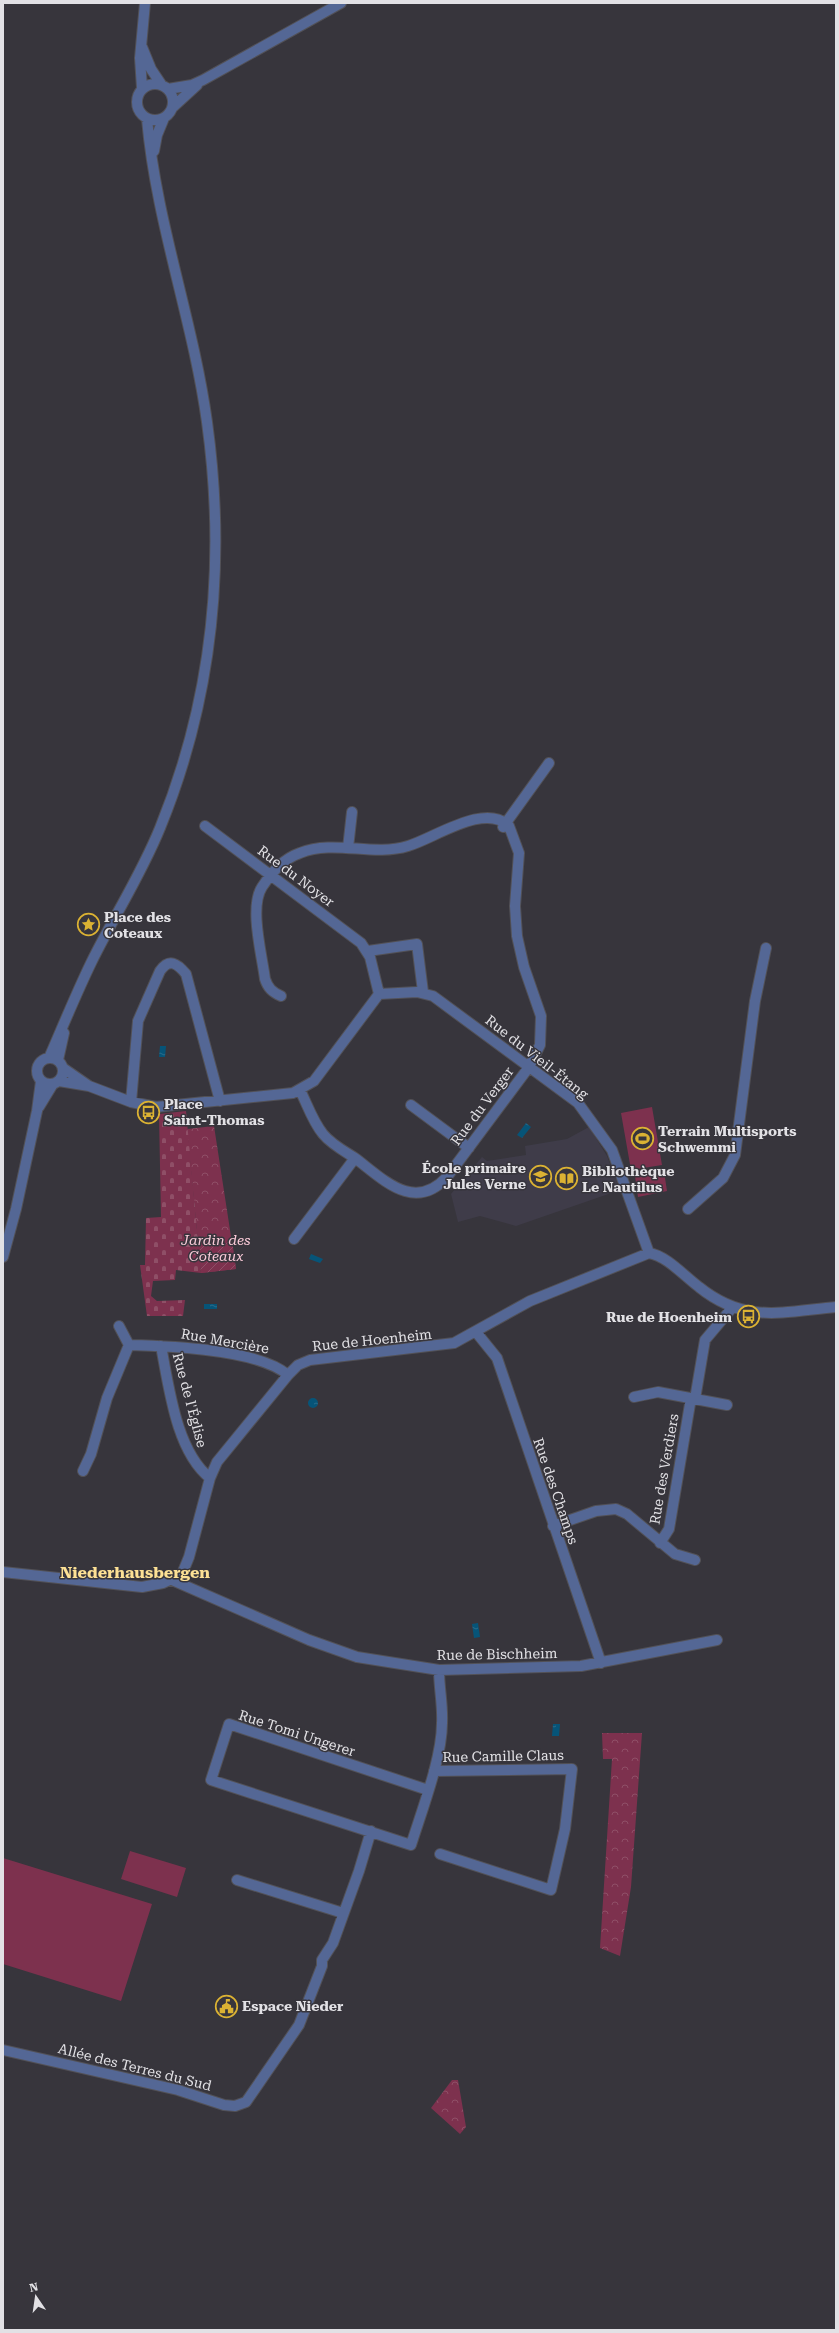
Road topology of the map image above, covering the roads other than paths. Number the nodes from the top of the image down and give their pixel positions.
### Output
1 (145, 3) edge
2 (341, 3) edge
3 (142, 46) junction
4 (203, 80) junction
5 (164, 86) junction
6 (142, 88) junction
7 (172, 107) junction
8 (164, 118) junction
9 (147, 119) junction
10 (152, 160) junction
11 (549, 763) dead end
12 (352, 812) dead end
13 (504, 825) junction
14 (205, 826) dead end
15 (348, 848) junction
16 (271, 875) junction
17 (766, 948) dead end
18 (368, 951) junction
19 (423, 992) junction
20 (379, 994) junction
21 (281, 996) dead end
22 (57, 1062) junction
23 (529, 1067) junction
24 (41, 1081) junction
25 (56, 1082) junction
26 (89, 1086) junction
27 (300, 1090) junction
28 (220, 1101) junction
29 (131, 1102) junction
30 (411, 1105) dead end
31 (37, 1110) junction
32 (469, 1148) junction
33 (355, 1158) junction
34 (688, 1209) dead end
35 (294, 1239) dead end
36 (649, 1252) junction
37 (3, 1257) edge
38 (836, 1307) edge
39 (732, 1308) junction
40 (119, 1326) dead end
41 (476, 1332) junction
42 (129, 1345) junction
43 (161, 1346) junction
44 (288, 1375) junction
45 (634, 1397) dead end
46 (693, 1398) junction
47 (727, 1404) dead end
48 (83, 1471) dead end
49 (210, 1478) junction
50 (553, 1526) junction
51 (660, 1543) junction
52 (696, 1560) dead end
53 (3, 1572) edge
54 (172, 1580) junction
55 (717, 1640) dead end
56 (601, 1663) junction
57 (439, 1670) junction
58 (434, 1771) junction
59 (428, 1790) junction
60 (370, 1831) junction
61 (440, 1854) dead end
62 (237, 1880) dead end
63 (343, 1912) junction
64 (3, 2050) edge

1 - 3 street
2 - 4 street
3 - 5 street
3 - 6 street
4 - 5 street
4 - 7 street
5 - 6 street
5 - 7 street
6 - 9 street
7 - 8 street
8 - 9 street
8 - 10 street
9 - 10 street
10 - 22 street
11 - 13 street
12 - 15 street
13 - 15 street
13 - 23 street, Rue du Verger
14 - 16 street, Rue du Noyer
15 - 16 street
16 - 18 street, Rue du Noyer
16 - 21 street
17 - 34 street
18 - 19 street
18 - 20 street
19 - 20 street
19 - 23 street, Rue du Vieil-Étang
20 - 27 street
22 - 24 street
22 - 25 street
22 - 26 street
23 - 32 street, Rue du Verger
23 - 36 street, Rue du Vieil-Étang
24 - 25 street
24 - 31 street
25 - 26 street
25 - 31 street
26 - 29 street
27 - 28 street
27 - 33 street, Rue du Verger
28 - 29 street
28 - 29 street
30 - 32 street
31 - 37 street
32 - 33 street, Rue du Verger
33 - 35 street
36 - 39 street
36 - 41 street, Rue de Hoenheim
38 - 39 street
39 - 46 street, Rue des Verdiers
40 - 42 street
41 - 44 street, Rue de Hoenheim
41 - 50 street, Rue des Champs
42 - 43 street, Rue Mercière
42 - 48 street
43 - 44 street, Rue Mercière
43 - 49 street, Rue de l'Église
44 - 49 street, Rue de Hoenheim
45 - 46 street
46 - 47 street
46 - 51 street, Rue des Verdiers
49 - 54 street, Rue de Hoenheim
50 - 51 street
50 - 56 street, Rue des Champs
51 - 52 street
53 - 54 street
54 - 57 street, Rue de Bischheim
55 - 56 street, Rue de Bischheim
56 - 57 street, Rue de Bischheim
57 - 58 street
58 - 59 street
58 - 61 street, Rue Camille Claus
59 - 60 street, Rue Tomi Ungerer
59 - 60 street, Rue Tomi Ungerer
60 - 63 street, Allée des Terres du Sud
62 - 63 street
63 - 64 street, Allée des Terres du Sud

